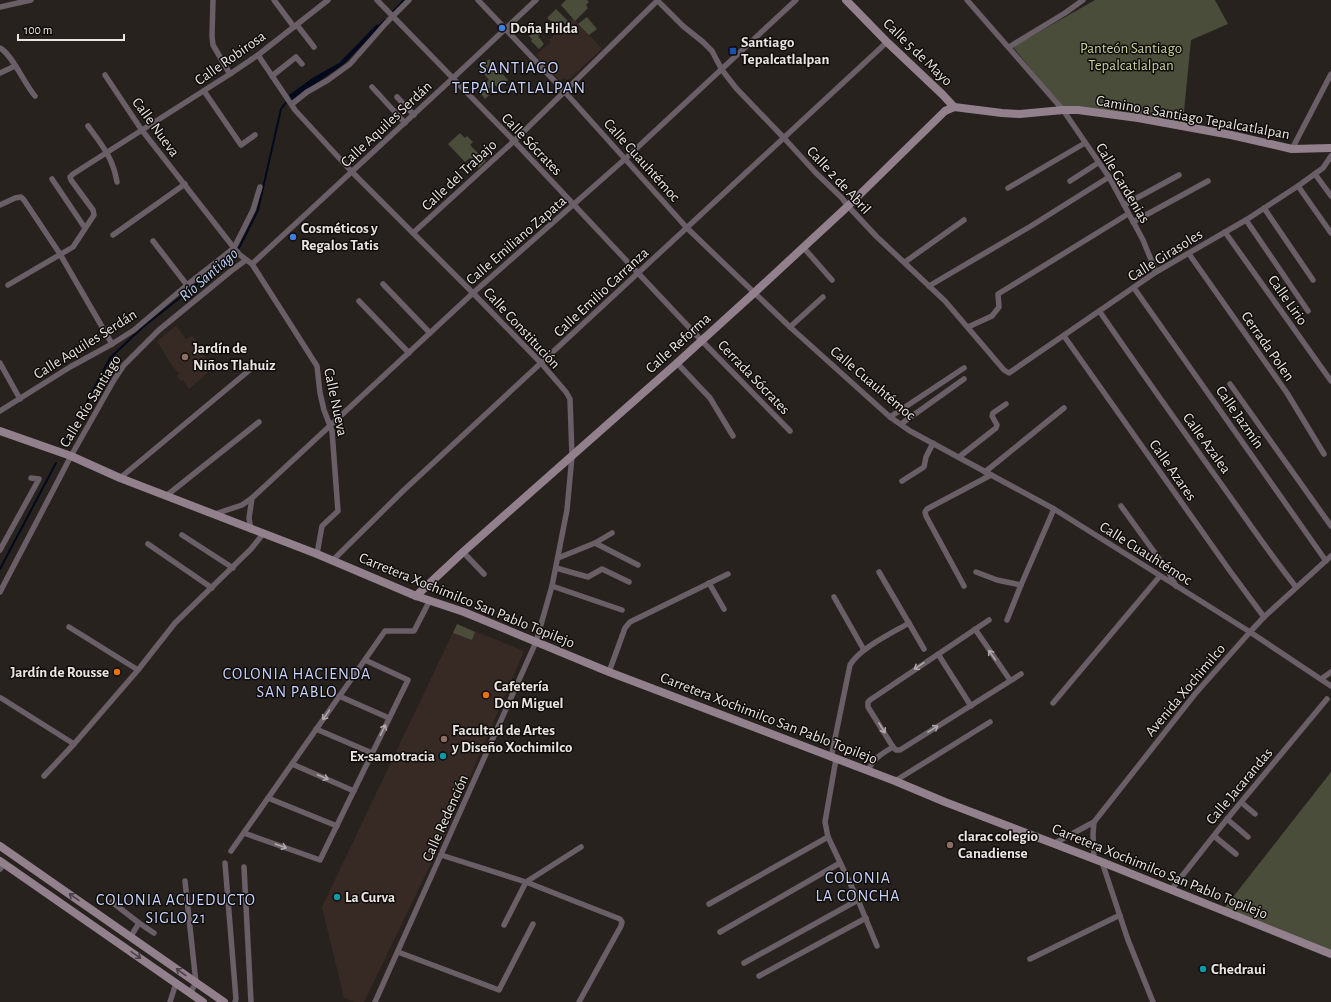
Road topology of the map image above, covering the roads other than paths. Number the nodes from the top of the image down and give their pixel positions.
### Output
1 (31, 0) edge
2 (213, 0) edge
3 (274, 0) edge
4 (328, 0) edge
5 (377, 0) edge
6 (409, 0) edge
7 (478, 0) edge
8 (536, 0) edge
9 (657, 0) edge
10 (796, 0) edge
11 (846, 0) edge
12 (967, 0) edge
13 (1083, 0) edge
14 (0, 7) edge
15 (393, 16) junction
16 (295, 26) junction
17 (506, 29) junction
18 (887, 42) junction
19 (314, 47) dead end
20 (1009, 47) junction
21 (0, 48) edge
22 (258, 55) junction
23 (302, 64) dead end
24 (14, 66) junction
25 (722, 70) junction
26 (0, 74) edge
27 (230, 74) junction
28 (1331, 74) edge
29 (105, 75) dead end
30 (272, 76) junction
31 (453, 78) junction
32 (372, 87) dead end
33 (204, 91) junction
34 (564, 91) junction
35 (35, 96) dead end
36 (398, 97) dead end
37 (291, 104) junction
38 (954, 108) junction
39 (1063, 110) junction
40 (414, 115) junction
41 (405, 123) junction
42 (88, 126) dead end
43 (141, 130) junction
44 (255, 135) dead end
45 (784, 138) junction
46 (514, 141) junction
47 (1085, 143) junction
48 (1331, 148) edge
49 (1292, 149) junction
50 (107, 152) junction
51 (1331, 156) edge
52 (625, 159) junction
53 (1098, 163) junction
54 (352, 172) junction
55 (1315, 174) junction
56 (1179, 175) dead end
57 (1109, 177) junction
58 (52, 179) dead end
59 (1070, 181) dead end
60 (1208, 181) dead end
61 (117, 182) dead end
62 (184, 184) junction
63 (1298, 186) junction
64 (260, 187) dead end
65 (1008, 188) dead end
66 (1331, 196) edge
67 (0, 205) edge
68 (574, 205) junction
69 (1124, 205) junction
70 (848, 206) junction
71 (1264, 208) junction
72 (1128, 214) junction
73 (964, 220) dead end
74 (1246, 220) junction
75 (1133, 222) junction
76 (85, 228) junction
77 (687, 228) junction
78 (1225, 232) junction
79 (413, 233) junction
80 (1331, 233) edge
81 (112, 235) dead end
82 (153, 241) dead end
83 (803, 247) junction
84 (234, 248) junction
85 (60, 254) junction
86 (1189, 254) junction
87 (246, 260) junction
88 (905, 262) junction
89 (252, 264) junction
90 (1156, 272) junction
91 (638, 274) junction
92 (832, 280) dead end
93 (1313, 280) dead end
94 (382, 284) dead end
95 (8, 285) dead end
96 (186, 285) junction
97 (929, 286) junction
98 (1134, 288) junction
99 (473, 293) junction
100 (754, 293) junction
101 (823, 297) dead end
102 (359, 301) dead end
103 (1308, 310) dead end
104 (1100, 312) junction
105 (790, 327) junction
106 (968, 327) junction
107 (430, 333) junction
108 (1064, 336) junction
109 (701, 340) junction
110 (112, 344) junction
111 (409, 353) junction
112 (677, 363) junction
113 (0, 364) edge
114 (541, 364) junction
115 (252, 368) dead end
116 (964, 368) dead end
117 (1009, 373) joint
118 (964, 379) dead end
119 (1331, 381) edge
120 (1230, 384) dead end
121 (20, 399) junction
122 (1006, 404) dead end
123 (1064, 408) dead end
124 (0, 412) edge
125 (890, 417) junction
126 (259, 422) dead end
127 (901, 424) junction
128 (329, 426) junction
129 (0, 431) edge
130 (790, 431) dead end
131 (733, 436) dead end
132 (933, 443) junction
133 (1324, 454) dead end
134 (71, 456) junction
135 (572, 456) junction
136 (959, 457) junction
137 (985, 472) junction
138 (991, 475) junction
139 (31, 478) dead end
140 (120, 478) junction
141 (902, 481) dead end
142 (166, 496) junction
143 (252, 498) junction
144 (1121, 506) dead end
145 (1054, 510) junction
146 (215, 514) junction
147 (1331, 526) edge
148 (251, 530) junction
149 (612, 533) dead end
150 (182, 534) dead end
151 (263, 534) junction
152 (595, 543) junction
153 (148, 544) dead end
154 (0, 550) edge
155 (463, 552) junction
156 (317, 554) junction
157 (1331, 556) edge
158 (558, 558) junction
159 (332, 561) junction
160 (1326, 561) junction
161 (638, 565) dead end
162 (233, 568) junction
163 (556, 568) junction
164 (879, 572) dead end
165 (976, 572) dead end
166 (484, 574) dead end
167 (728, 574) dead end
168 (1160, 576) junction
169 (629, 582) dead end
170 (709, 583) junction
171 (1021, 585) junction
172 (552, 586) junction
173 (964, 586) dead end
174 (1176, 586) junction
175 (1296, 587) junction
176 (212, 588) junction
177 (0, 592) edge
178 (416, 596) junction
179 (834, 597) dead end
180 (430, 600) junction
181 (724, 609) dead end
182 (622, 610) dead end
183 (1264, 617) junction
184 (989, 620) dead end
185 (1007, 620) dead end
186 (909, 623) junction
187 (69, 627) dead end
188 (975, 629) junction
189 (1250, 632) junction
190 (536, 642) junction
191 (924, 649) dead end
192 (864, 650) junction
193 (938, 654) junction
194 (365, 660) junction
195 (138, 670) junction
196 (609, 672) junction
197 (1331, 672) edge
198 (1021, 674) dead end
199 (1321, 679) junction
200 (1010, 680) junction
201 (1331, 686) edge
202 (339, 696) junction
203 (1, 698) edge
204 (1327, 699) dead end
205 (1053, 703) dead end
206 (971, 706) junction
207 (389, 718) junction
208 (990, 722) dead end
209 (316, 729) junction
210 (74, 744) junction
211 (893, 747) junction
212 (372, 754) junction
213 (834, 759) junction
214 (292, 764) junction
215 (868, 771) junction
216 (44, 776) dead end
217 (895, 781) junction
218 (354, 791) junction
219 (268, 798) junction
220 (1242, 803) junction
221 (1255, 814) dead end
222 (1227, 819) junction
223 (1094, 822) junction
224 (337, 826) junction
225 (244, 832) junction
226 (1214, 836) junction
227 (828, 837) junction
228 (1248, 837) dead end
229 (1053, 844) junction
230 (0, 846) edge
231 (581, 847) dead end
232 (231, 851) dead end
233 (1236, 854) dead end
234 (441, 855) junction
235 (1098, 860) junction
236 (225, 863) dead end
237 (840, 864) junction
238 (1, 865) edge
239 (244, 867) dead end
240 (185, 881) dead end
241 (526, 882) junction
242 (1171, 890) junction
243 (858, 900) junction
244 (112, 902) dead end
245 (709, 904) dead end
246 (1120, 915) junction
247 (866, 918) junction
248 (140, 923) junction
249 (533, 924) dead end
250 (504, 925) dead end
251 (720, 932) dead end
252 (154, 933) dead end
253 (128, 934) junction
254 (118, 942) junction
255 (877, 946) dead end
256 (398, 952) junction
257 (1331, 954) edge
258 (1030, 959) dead end
259 (744, 963) dead end
260 (759, 976) dead end
261 (176, 983) junction
262 (196, 983) junction
263 (190, 993) junction
264 (170, 1002) edge
265 (203, 1002) edge
266 (224, 1002) edge
267 (235, 1002) edge
268 (251, 1002) edge
269 (375, 1002) edge
270 (579, 1002) edge
271 (1153, 1002) edge

1 - 14 street
2 - 27 street
3 - 16 street
4 - 16 street, Calle Robirosa
5 - 15 street, Calle Sócrates
6 - 15 street
7 - 17 street, Calle Cuauhtémoc
8 - 17 street, Calle Aquiles Serdán
9 - 25 street, Calle 2 de Abril
9 - 34 street, Calle del Trabajo
10 - 25 street, Calle Emiliano Zapata
11 - 18 street, Calle 5 de Mayo
12 - 20 street, Calle Gardenias
13 - 20 street
15 - 31 street, Calle Sócrates
15 - 37 street
16 - 19 street
16 - 22 street, Calle Robirosa
17 - 31 street, Calle Aquiles Serdán
17 - 34 street, Calle Cuauhtémoc
18 - 38 street, Calle 5 de Mayo
18 - 45 street, Calle Emilio Carranza
20 - 39 street, Calle Gardenias
21 - 24 street
22 - 27 street, Calle Robirosa
22 - 30 street, Calle Constitución
23 - 30 street
24 - 26 street
24 - 35 street
25 - 45 street, Calle 2 de Abril
25 - 52 street, Calle Emiliano Zapata
27 - 33 street, Calle Robirosa
28 - 49 street
29 - 43 street, Calle Nueva
30 - 37 street, Calle Constitución
31 - 40 street, Calle Aquiles Serdán
31 - 46 street, Calle Sócrates
32 - 41 street
33 - 43 street, Calle Robirosa
33 - 44 street
34 - 46 street, Calle del Trabajo
34 - 52 street, Calle Cuauhtémoc
36 - 40 street
37 - 54 street, Calle Constitución
38 - 39 street, Camino a Santiago Tepalcatlalpan
38 - 70 street, Calle Reforma
39 - 47 street, Calle Gardenias
39 - 49 street, Camino a Santiago Tepalcatlalpan
40 - 41 street, Calle Aquiles Serdán
41 - 54 street, Calle Aquiles Serdán
42 - 50 street
43 - 50 street, Calle Robirosa
43 - 62 street, Calle Nueva
45 - 70 street, Calle 2 de Abril
45 - 77 street, Calle Emilio Carranza
46 - 68 street, Calle Sócrates
46 - 79 street, Calle del Trabajo
47 - 53 street, Calle Gardenias
47 - 65 street
48 - 49 street, Camino a Santiago Tepalcatlalpan
50 - 61 street
50 - 76 street, Calle Robirosa
51 - 55 street, Calle Girasoles
52 - 68 street, Calle Emiliano Zapata
52 - 77 street, Calle Cuauhtémoc
53 - 57 street, Calle Gardenias
53 - 59 street
54 - 79 street, Calle Constitución
54 - 89 street, Calle Aquiles Serdán
55 - 63 street, Calle Girasoles
55 - 66 street
56 - 69 street
57 - 69 street, Calle Gardenias
57 - 97 street
58 - 76 street
60 - 75 street
62 - 81 street
62 - 84 street, Calle Nueva
63 - 71 street, Calle Girasoles
63 - 80 street
64 - 84 street
67 - 85 street
68 - 91 street, Calle Sócrates
68 - 99 street, Calle Emiliano Zapata
69 - 72 street, Calle Gardenias
70 - 83 street, Calle Reforma
70 - 88 street, Calle 2 de Abril
71 - 74 street, Calle Girasoles
71 - 93 street
72 - 75 street, Calle Gardenias
72 - 106 street
73 - 88 street
74 - 78 street, Calle Girasoles
74 - 103 street
75 - 90 street, Calle Gardenias
76 - 85 street
77 - 91 street, Calle Emilio Carranza
77 - 100 street, Calle Cuauhtémoc
78 - 86 street, Calle Girasoles
78 - 119 street, Calle Lirio
79 - 99 street, Calle Constitución
82 - 96 street
83 - 92 street
83 - 100 street, Calle Reforma
84 - 87 street, Calle Nueva
84 - 96 street, Calle Aquiles Serdán
85 - 95 street
85 - 110 street
86 - 90 street, Calle Girasoles
86 - 133 street, Cerrada Polen
87 - 89 street, Calle Nueva
87 - 134 street, Calle Río Santiago
88 - 97 street, Calle 2 de Abril
89 - 128 street, Calle Nueva
90 - 98 street, Calle Girasoles
91 - 109 street, Calle Sócrates
91 - 114 street, Calle Emilio Carranza
94 - 107 street
96 - 110 street, Calle Aquiles Serdán
97 - 106 street, Calle 2 de Abril
98 - 104 street, Calle Girasoles
98 - 160 street, Calle Jazmín
99 - 107 street, Calle Emiliano Zapata
99 - 114 street, Calle Constitución
100 - 105 street, Calle Cuauhtémoc
100 - 109 street, Calle Reforma
101 - 105 street
102 - 111 street
104 - 108 street, Calle Girasoles
104 - 175 street, Calle Azalea
105 - 125 street, Calle Cuauhtémoc
106 - 117 street, Calle 2 de Abril
107 - 111 street, Calle Emiliano Zapata
108 - 117 street, Calle Girasoles
108 - 183 street, Calle Azares
109 - 112 street, Calle Reforma
109 - 130 street, Cerrada Sócrates
110 - 121 street, Calle Aquiles Serdán
111 - 128 street, Calle Emiliano Zapata
112 - 131 street
112 - 135 street, Calle Reforma
113 - 121 street
114 - 135 street, Calle Constitución
114 - 159 street, Calle Emilio Carranza
115 - 140 street
116 - 125 street
118 - 127 street
120 - 147 street
121 - 124 street, Calle Aquiles Serdán
122 - 136 street
123 - 137 street
125 - 127 street, Calle Cuauhtémoc
126 - 142 street
127 - 132 street, Calle Cuauhtémoc
128 - 143 street, Calle Emiliano Zapata
128 - 156 street, Calle Nueva
129 - 134 street, Carretera Xochimilco San Pablo Topilejo
132 - 136 street, Calle Cuauhtémoc
132 - 141 street
134 - 140 street, Carretera Xochimilco San Pablo Topilejo
134 - 177 street, Calle Río Santiago
135 - 155 street, Calle Reforma
135 - 158 street, Calle Constitución
136 - 137 street, Calle Cuauhtémoc
137 - 138 street, Calle Cuauhtémoc
138 - 145 street, Calle Cuauhtémoc
138 - 173 street
139 - 154 street
140 - 142 street, Carretera Xochimilco San Pablo Topilejo
142 - 146 street, Carretera Xochimilco San Pablo Topilejo
143 - 146 street, Calle Emiliano Zapata
143 - 148 street
144 - 174 street
145 - 168 street, Calle Cuauhtémoc
145 - 171 street
146 - 148 street, Carretera Xochimilco San Pablo Topilejo
148 - 151 street, Carretera Xochimilco San Pablo Topilejo
149 - 152 street
150 - 162 street
151 - 156 street, Carretera Xochimilco San Pablo Topilejo
151 - 162 street
152 - 158 street
152 - 161 street
153 - 176 street
155 - 166 street
155 - 178 street, Calle Reforma
156 - 159 street, Carretera Xochimilco San Pablo Topilejo
157 - 160 street, Avenida Xochimilco
158 - 163 street, Calle Constitución
159 - 178 street, Carretera Xochimilco San Pablo Topilejo
160 - 175 street, Avenida Xochimilco
162 - 176 street
163 - 169 street
163 - 172 street, Calle Constitución
164 - 186 street
165 - 171 street
167 - 170 street
168 - 174 street, Calle Cuauhtémoc
168 - 205 street
170 - 181 street
170 - 196 street
171 - 185 street
172 - 182 street
172 - 190 street, Calle Constitución
174 - 189 street, Calle Cuauhtémoc
175 - 183 street, Avenida Xochimilco
176 - 195 street
178 - 180 street, Carretera Xochimilco San Pablo Topilejo
179 - 192 street
180 - 190 street, Carretera Xochimilco San Pablo Topilejo
180 - 194 street
183 - 189 street, Avenida Xochimilco
184 - 188 street
186 - 191 street
186 - 192 street
187 - 195 street
188 - 193 street
200 -> 188 street
189 - 199 street, Calle Cuauhtémoc
189 - 223 street, Avenida Xochimilco
190 - 196 street, Carretera Xochimilco San Pablo Topilejo
190 - 234 street, Calle Redención
192 - 213 street
193 - 206 street
193 -> 211 street
194 - 202 street
194 - 207 street
195 - 210 street
196 - 213 street, Carretera Xochimilco San Pablo Topilejo
197 - 199 street
198 - 200 street
199 - 201 street, Calle Cuauhtémoc
200 - 206 street
202 - 207 street
202 -> 209 street
203 - 210 street
204 - 220 street, Calle Jacarandas
211 -> 206 street
212 -> 207 street
208 - 217 street
209 - 212 street
209 - 214 street
210 - 216 street
211 - 215 street
212 - 218 street
213 - 215 street, Carretera Xochimilco San Pablo Topilejo
213 - 227 street
214 -> 218 street
214 - 219 street
215 - 217 street, Carretera Xochimilco San Pablo Topilejo
217 - 229 street, Carretera Xochimilco San Pablo Topilejo
218 - 224 street
219 - 224 street
219 - 225 street
220 - 221 street
220 - 222 street, Calle Jacarandas
222 - 226 street, Calle Jacarandas
222 - 228 street
223 - 229 street
223 - 235 street
225 -> 224 street
225 - 232 street
226 - 233 street
226 - 242 street, Calle Jacarandas
227 - 237 street
227 - 245 street
229 - 235 street, Carretera Xochimilco San Pablo Topilejo
253 -> 230 street
231 - 241 street
234 - 241 street
234 - 256 street, Calle Redención
235 - 242 street, Carretera Xochimilco San Pablo Topilejo
235 - 246 street
236 - 267 street
237 - 243 street
237 - 251 street
238 - 254 street
239 - 268 street
240 - 262 street
241 - 250 street
241 - 270 street
242 - 257 street, Carretera Xochimilco San Pablo Topilejo
243 - 247 street
243 - 259 street
244 - 248 street
246 - 258 street
246 - 271 street
247 - 255 street
247 - 260 street
248 - 252 street
248 - 253 street
249 - 256 street
253 - 254 street
262 -> 253 street
254 -> 261 street
256 - 269 street, Calle Redención
261 - 263 street
261 - 264 street
262 - 263 street
262 - 266 street
263 - 265 street

